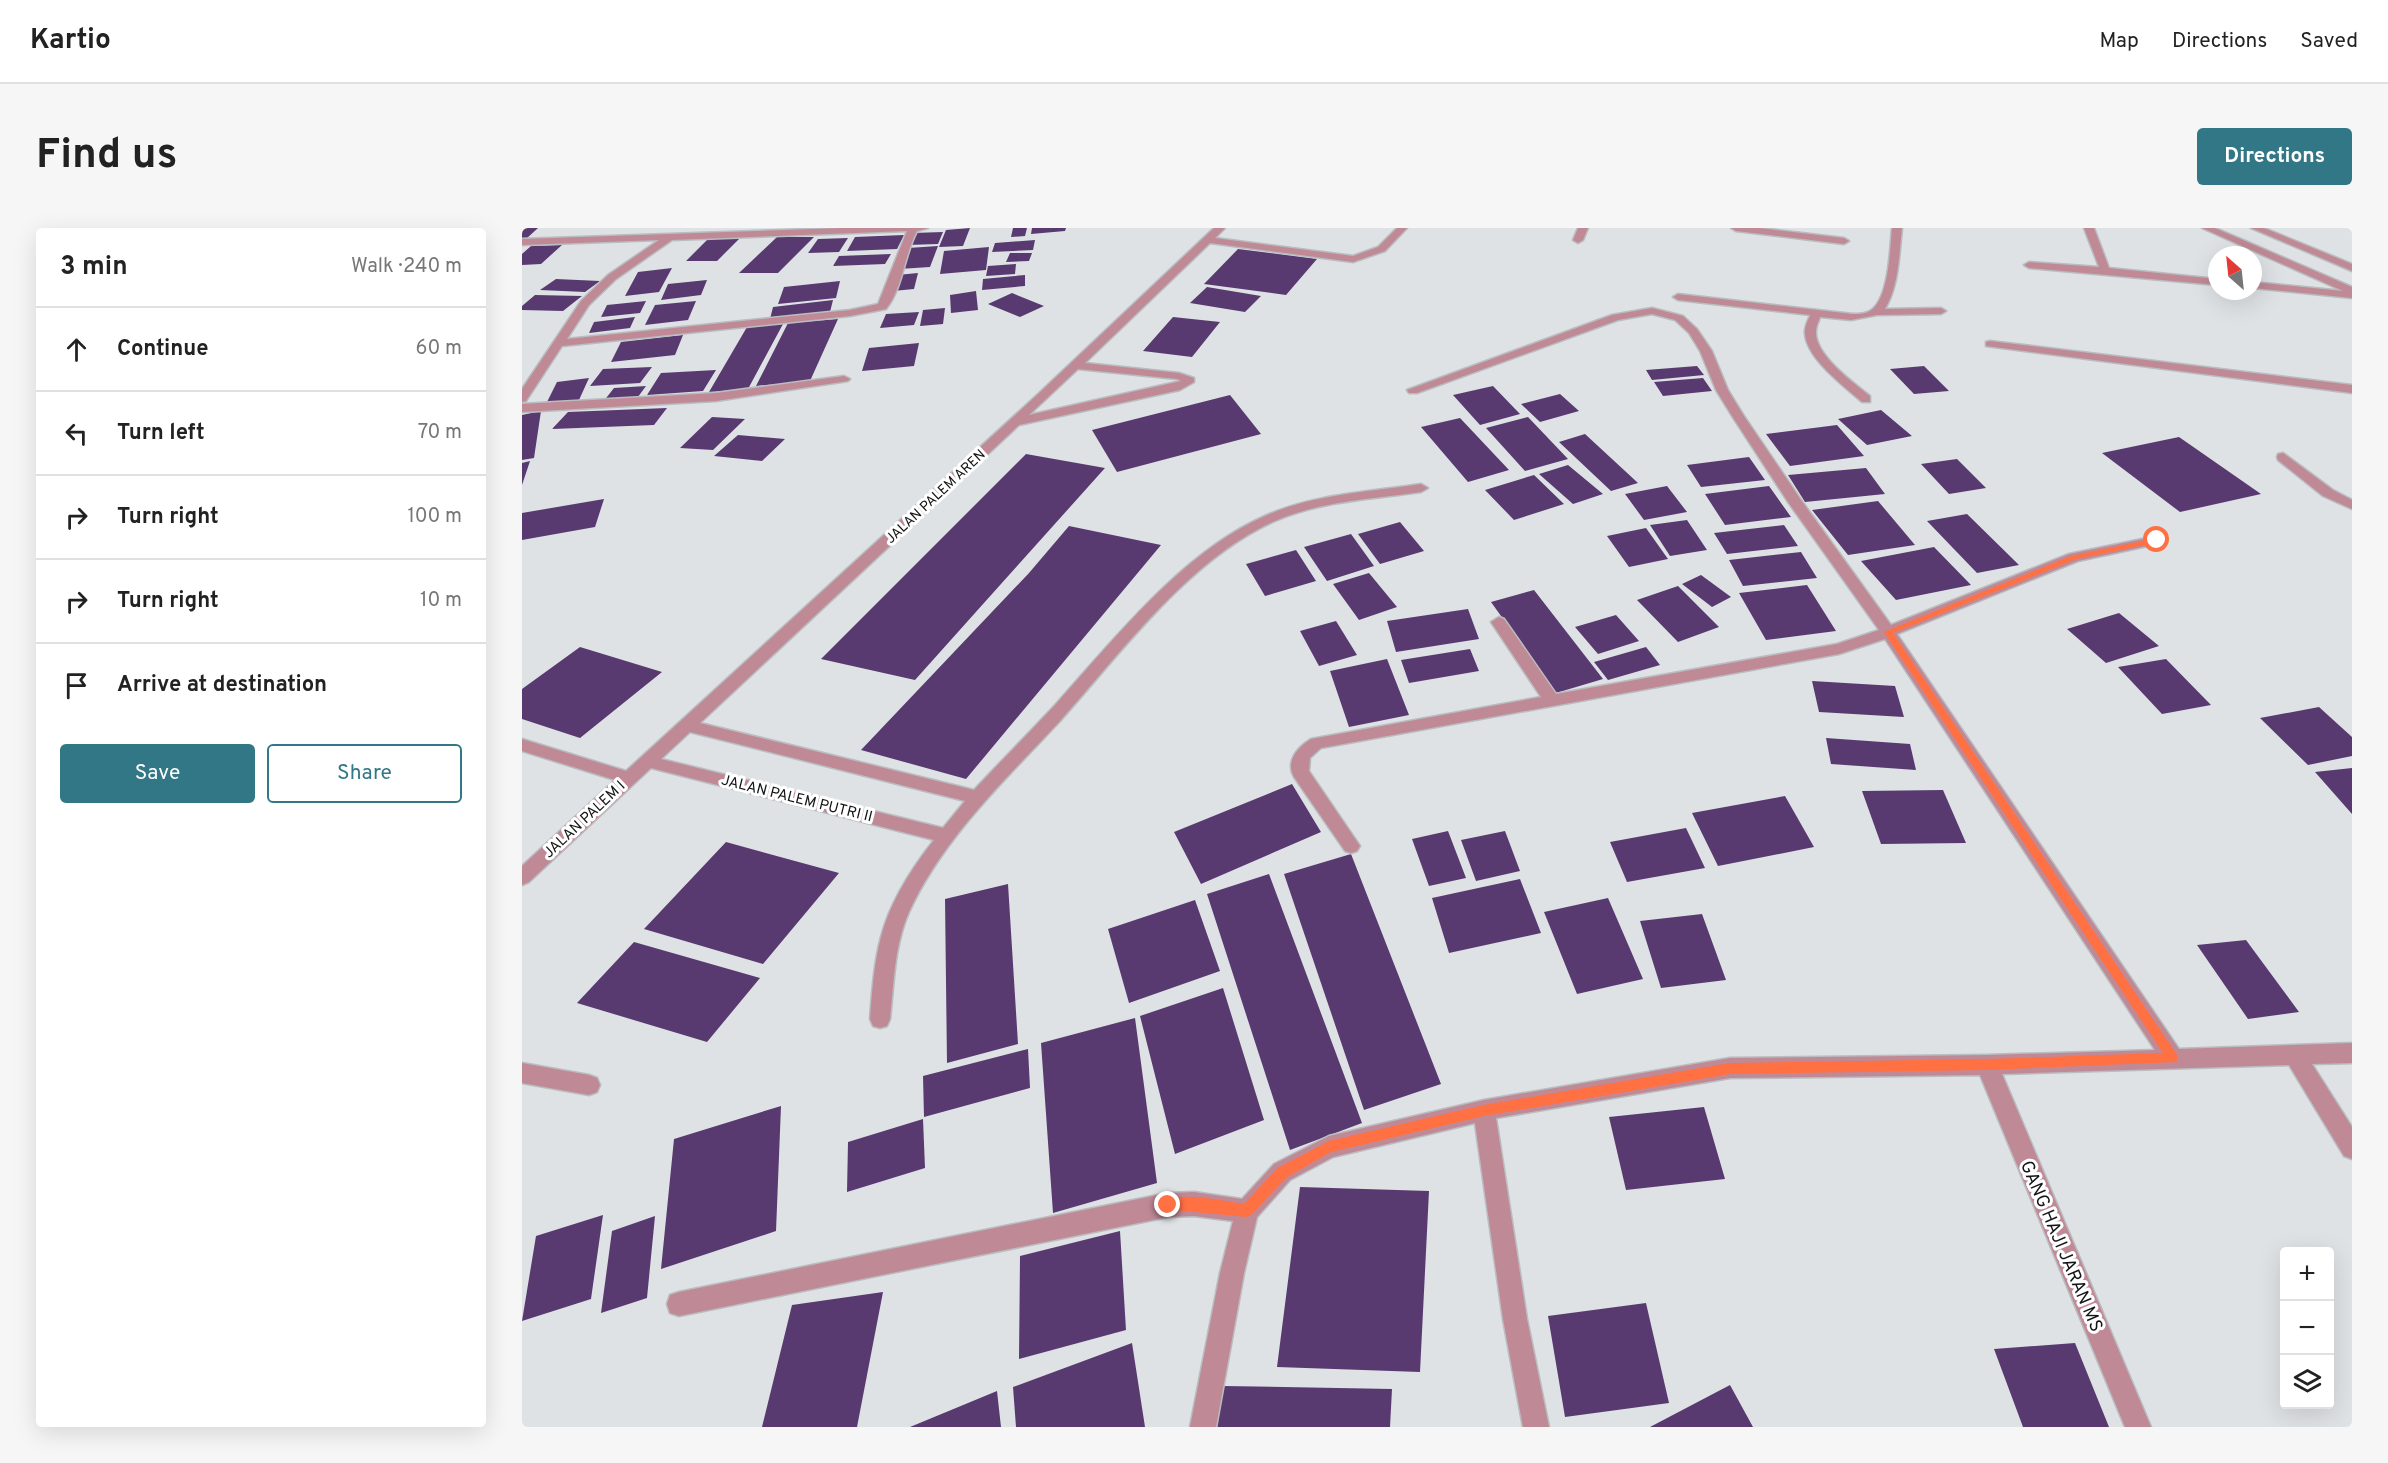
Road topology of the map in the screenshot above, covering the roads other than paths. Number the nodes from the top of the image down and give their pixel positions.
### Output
1 (548, 228) edge
2 (924, 228) edge
3 (1221, 228) edge
4 (1402, 228) edge
5 (1583, 228) edge
6 (1736, 228) edge
7 (1897, 228) edge
8 (2089, 228) edge
9 (2207, 228) edge
10 (2256, 228) edge
11 (913, 229) edge
12 (673, 232) edge
13 (1207, 240) junction
14 (1578, 240) dead end
15 (1844, 241) dead end
16 (525, 242) edge
17 (2029, 266) dead end
18 (2352, 268) edge
19 (2106, 271) junction
20 (2208, 281) edge
21 (2262, 286) edge
22 (2352, 291) edge
23 (2352, 295) edge
24 (1678, 297) dead end
25 (1941, 310) dead end
26 (1874, 312) junction
27 (1816, 313) junction
28 (559, 343) junction
29 (1990, 344) dead end
30 (1076, 365) junction
31 (844, 379) dead end
32 (2352, 389) edge
33 (1413, 390) dead end
34 (522, 398) edge
35 (1866, 399) dead end
36 (522, 408) edge
37 (1014, 423) junction
38 (2283, 457) dead end
39 (1421, 488) dead end
40 (2352, 505) edge
41 (2157, 540) dead end
42 (1499, 622) dead end
43 (1888, 632) junction
44 (1552, 701) junction
45 (686, 725) junction
46 (522, 745) edge
47 (646, 761) junction
48 (628, 778) junction
49 (979, 798) junction
50 (947, 836) junction
51 (1351, 846) dead end
52 (522, 877) edge
53 (880, 1019) dead end
54 (2352, 1053) edge
55 (2295, 1055) junction
56 (2173, 1058) junction
57 (1987, 1065) junction
58 (522, 1073) edge
59 (589, 1085) dead end
60 (1484, 1110) junction
61 (2352, 1148) edge
62 (1247, 1211) junction
63 (679, 1304) dead end
64 (1203, 1427) edge
65 (1536, 1427) edge
66 (2138, 1427) edge

1 - 16 street
2 - 11 street
3 - 13 street, JALAN PALEM AREN
4 - 13 street
5 - 14 street
6 - 15 street
7 - 26 street
8 - 19 street
9 - 22 street
10 - 18 street
11 - 12 street
11 - 28 street
12 - 16 street
12 - 28 street
13 - 30 street, JALAN PALEM AREN
17 - 19 street
19 - 20 street
21 - 23 street
24 - 27 street
25 - 26 street
26 - 27 street
27 - 35 street
28 - 34 street
29 - 32 street
30 - 37 street, JALAN PALEM AREN
30 - 37 street
31 - 36 street
33 - 43 street
37 - 45 street, JALAN PALEM AREN
38 - 40 street
39 - 49 street
41 - 43 street
42 - 44 street
43 - 44 street
43 - 56 street
44 - 51 street
45 - 47 street, JALAN PALEM AREN
45 - 49 street
46 - 48 street
47 - 48 street, JALAN PALEM I
47 - 50 street, JALAN PALEM PUTRI II
48 - 52 street, JALAN PALEM I
49 - 50 street
50 - 53 street
54 - 55 street
55 - 56 street
55 - 61 street
56 - 57 street
57 - 60 street
57 - 66 street, GANG HAJI JARAN MS
58 - 59 street
60 - 62 street
60 - 65 street
62 - 63 street
62 - 64 street

